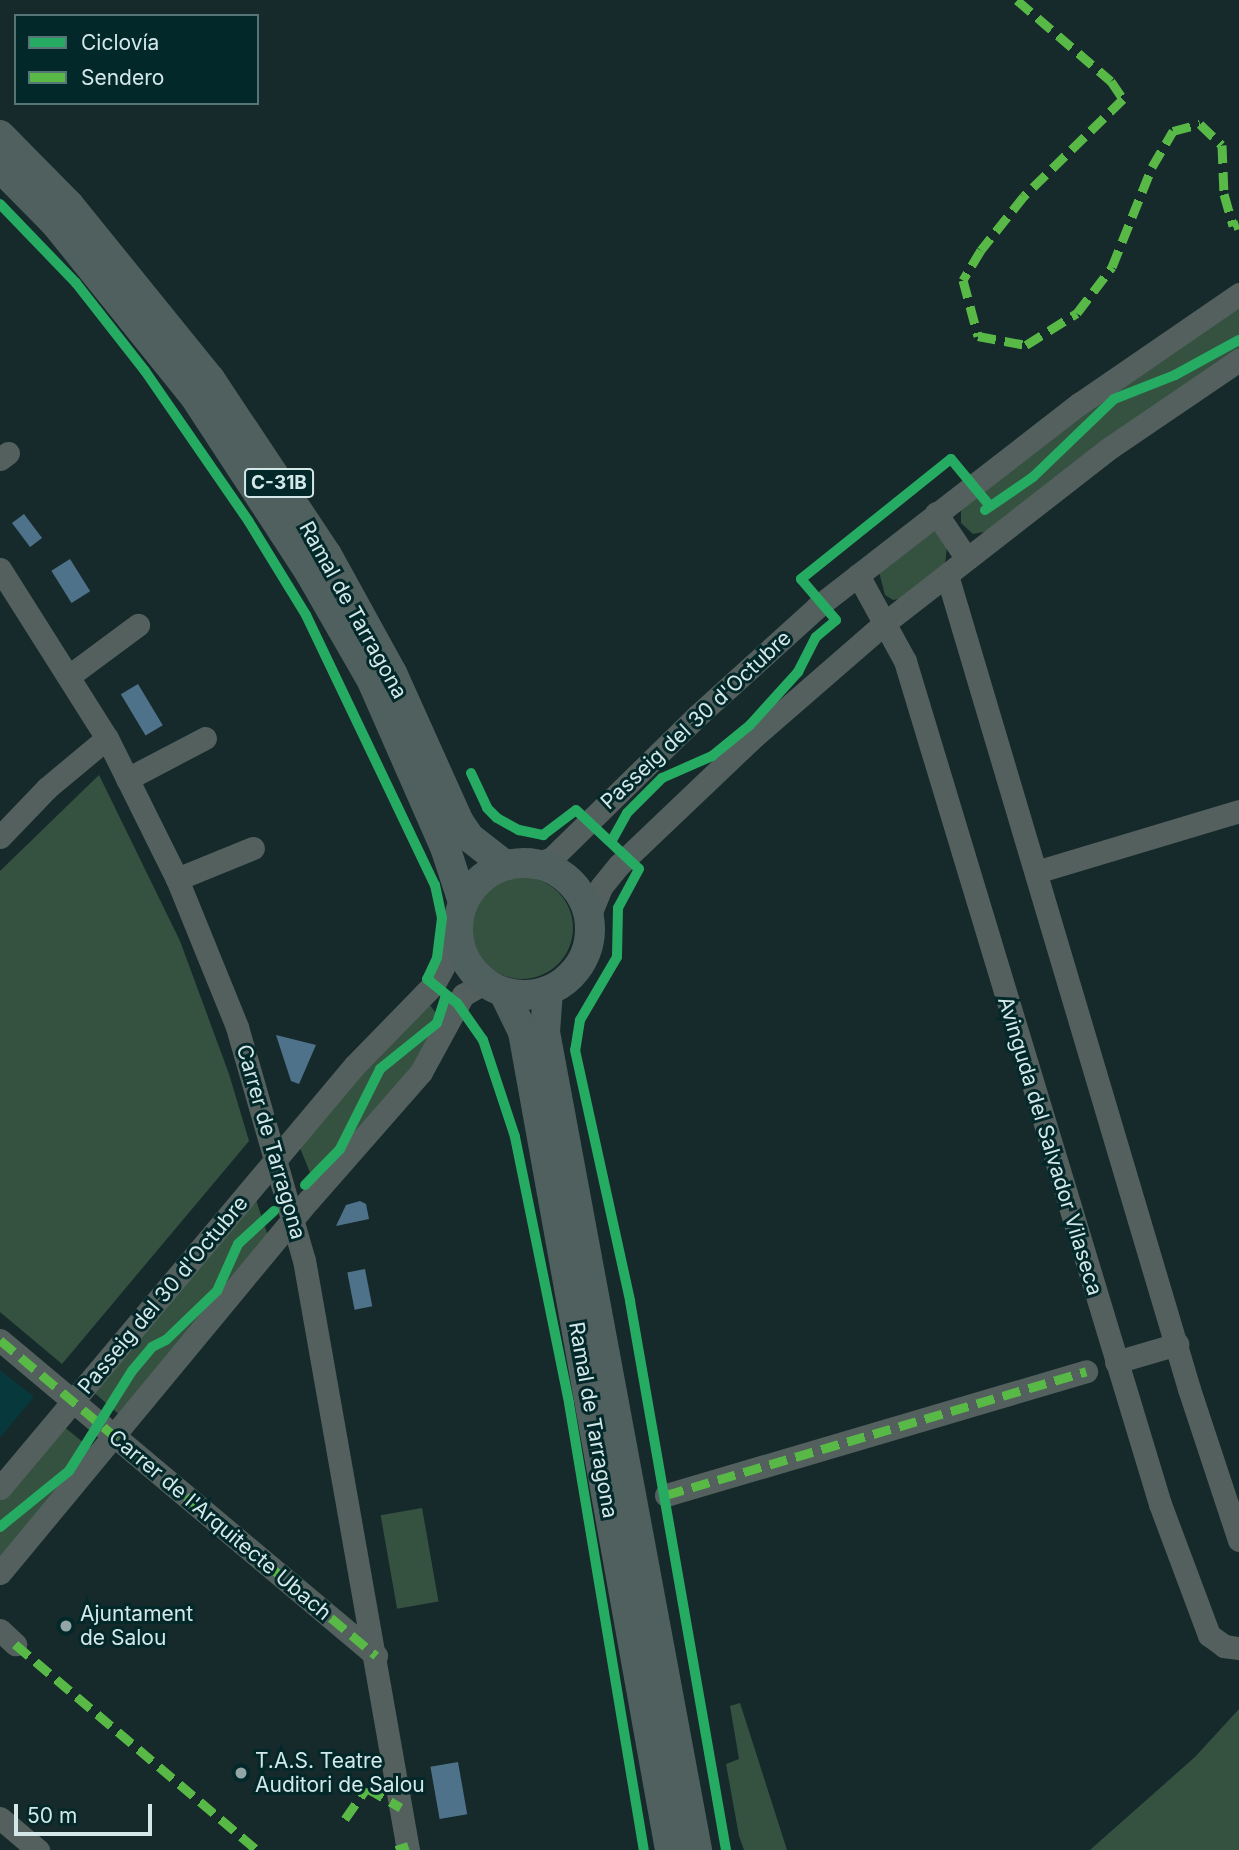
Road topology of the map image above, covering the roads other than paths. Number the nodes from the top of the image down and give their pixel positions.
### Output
1 (0, 135) edge
2 (0, 167) edge
3 (1239, 293) edge
4 (1239, 360) edge
5 (936, 513) junction
6 (967, 559) junction
7 (0, 569) edge
8 (858, 575) junction
9 (947, 575) junction
10 (886, 622) junction
11 (138, 625) dead end
12 (69, 676) junction
13 (107, 738) junction
14 (205, 738) dead end
15 (127, 779) junction
16 (1239, 811) edge
17 (0, 837) edge
18 (253, 848) dead end
19 (535, 864) junction
20 (505, 865) junction
21 (1036, 872) junction
22 (177, 879) junction
23 (463, 902) junction
24 (589, 917) junction
25 (458, 940) junction
26 (494, 988) junction
27 (548, 991) junction
28 (278, 1158) junction
29 (294, 1220) junction
30 (0, 1340) edge
31 (1177, 1344) junction
32 (1116, 1362) junction
33 (1086, 1371) dead end
34 (73, 1402) junction
35 (114, 1435) junction
36 (0, 1488) edge
37 (666, 1494) dead end
38 (1239, 1540) edge
39 (0, 1573) edge
40 (1239, 1648) edge
41 (376, 1656) junction
42 (648, 1731) junction
43 (0, 1818) edge
44 (38, 1850) edge
45 (408, 1850) edge
46 (655, 1850) edge
47 (670, 1850) edge
48 (697, 1850) edge

1 - 20 main road, Ramal de Tarragona / C-31B
2 - 23 main road, Ramal de Tarragona / C-31B
3 - 5 street, Passeig del 30 d'Octubre
4 - 6 street
5 - 6 street
5 - 8 street, Passeig del 30 d'Octubre
6 - 9 street
7 - 12 street, Carrer de Tarragona
8 - 10 street
8 - 19 street, Passeig del 30 d'Octubre
9 - 10 street
9 - 21 street
10 - 24 street
10 - 32 street, Avinguda del Salvador Vilaseca
11 - 12 street
12 - 13 street, Carrer de Tarragona
13 - 15 street, Carrer de Tarragona
13 - 17 street
14 - 15 street
15 - 22 street, Carrer de Tarragona
16 - 21 street
18 - 22 street
19 - 20 main road
19 - 24 main road
20 - 23 main road
21 - 31 street
22 - 28 street, Carrer de Tarragona
23 - 25 main road, C-31B
24 - 27 main road
25 - 26 main road
25 - 28 street, Passeig del 30 d'Octubre
26 - 27 main road
26 - 29 street
26 - 42 main road, Ramal de Tarragona
27 - 48 main road, Ramal de Tarragona
28 - 29 street, Carrer de Tarragona
28 - 34 street, Passeig del 30 d'Octubre
29 - 35 street
29 - 41 street, Carrer de Tarragona
30 - 34 street, Carrer de l'Arquitecte Ubach
31 - 32 street
31 - 38 street
32 - 40 street, Avinguda del Salvador Vilaseca
33 - 37 street
34 - 35 street, Carrer de l'Arquitecte Ubach
34 - 36 street, Passeig del 30 d'Octubre
35 - 39 street
35 - 41 street, Carrer de l'Arquitecte Ubach
41 - 45 street, Carrer de Tarragona
42 - 46 main road
42 - 47 main road, Ramal de Tarragona
43 - 44 street

